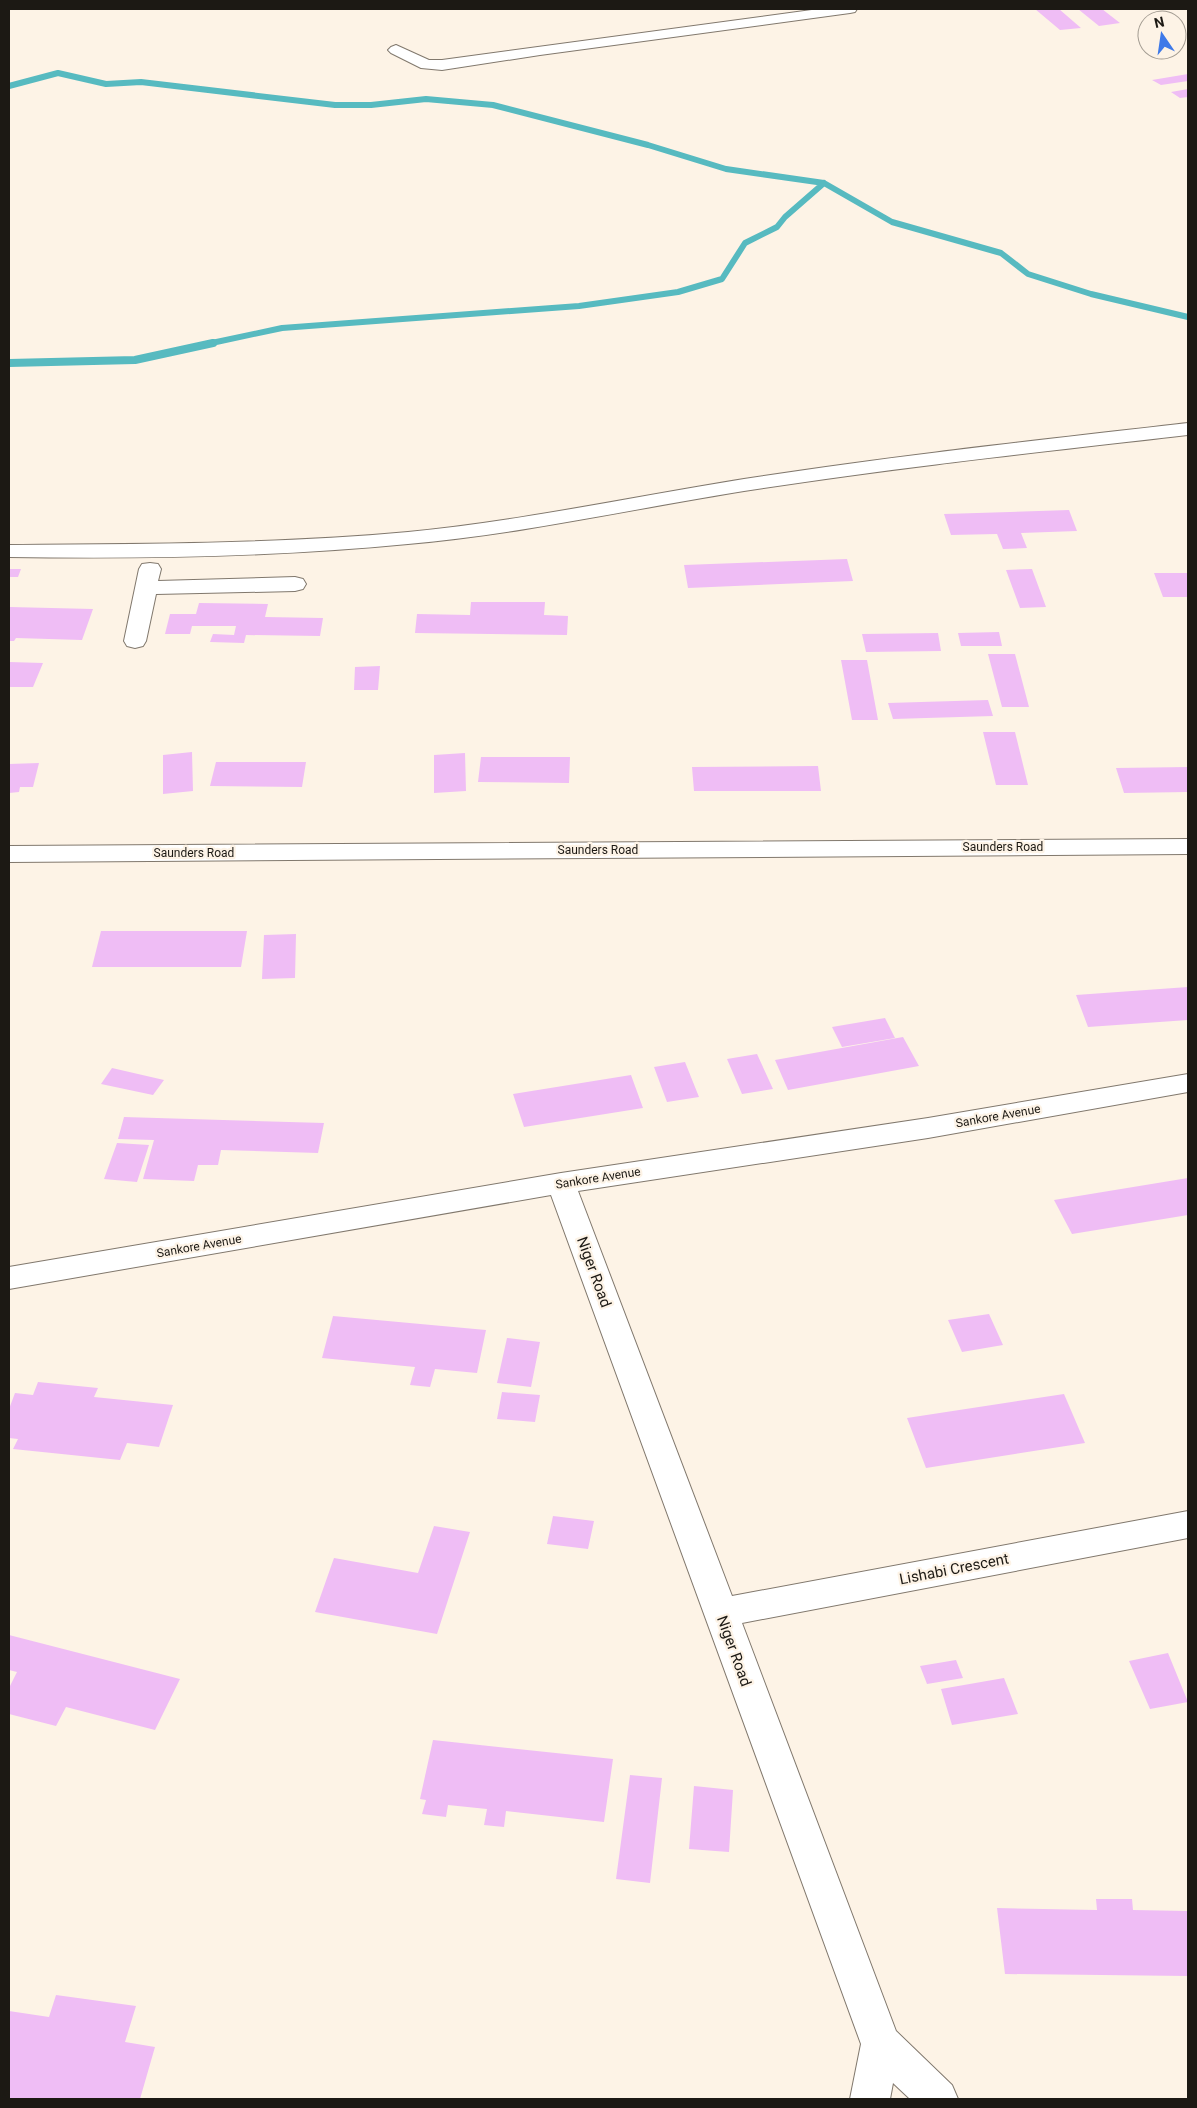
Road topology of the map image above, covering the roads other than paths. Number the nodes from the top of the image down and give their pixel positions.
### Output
1 (850, 9) edge
2 (396, 50) dead end
3 (1188, 429) edge
4 (154, 550) junction
5 (9, 551) edge
6 (294, 584) dead end
7 (147, 588) junction
8 (135, 641) dead end
9 (1188, 846) edge
10 (9, 854) edge
11 (1188, 1083) edge
12 (561, 1183) junction
13 (9, 1278) edge
14 (1188, 1524) edge
15 (720, 1612) junction
16 (881, 2044) junction
17 (870, 2099) edge
18 (938, 2099) edge

1 - 2 street
3 - 4 street
4 - 5 street
4 - 7 street
6 - 7 street
7 - 8 street
9 - 10 street, Saunders Road
11 - 12 street, Sankore Avenue
12 - 13 street, Sankore Avenue
12 - 15 street, Niger Road
14 - 15 street, Lishabi Crescent
15 - 16 street, Niger Road
16 - 17 street
16 - 18 street, Niger Road

